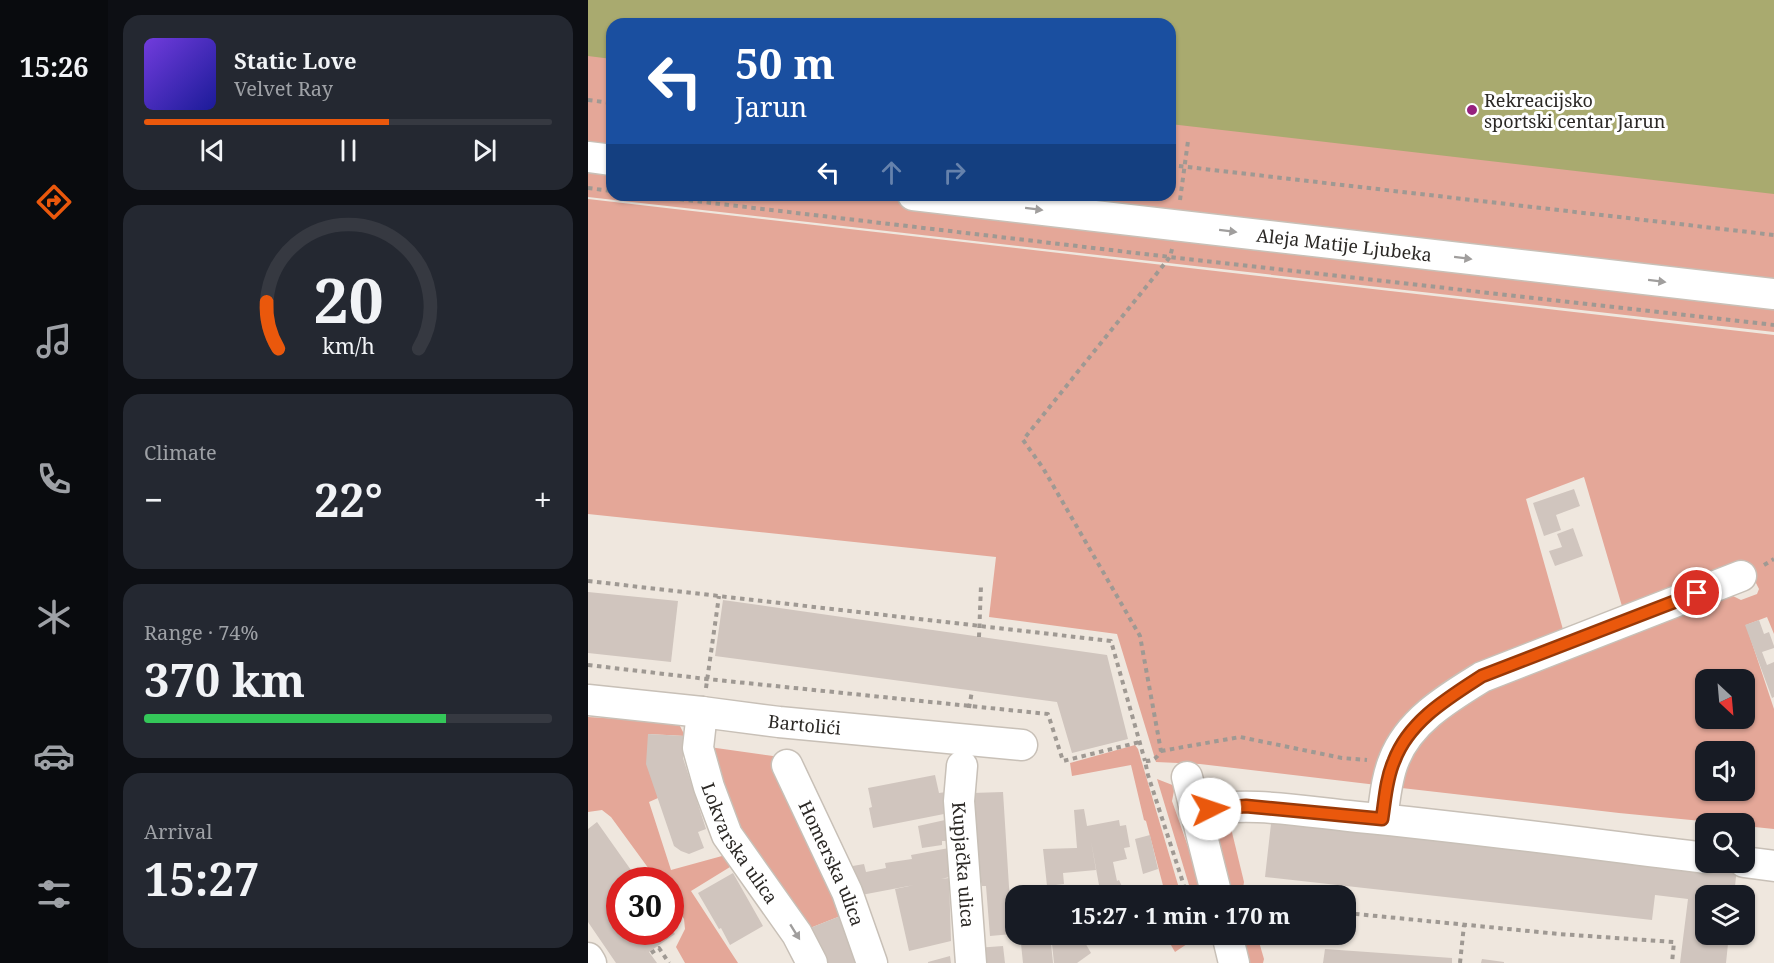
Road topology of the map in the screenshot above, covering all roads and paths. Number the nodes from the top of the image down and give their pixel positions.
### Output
1 (588, 100) edge
2 (606, 102) edge
3 (1188, 141) dead end
4 (588, 157) edge
5 (606, 159) edge
6 (1176, 166) edge
7 (1184, 167) junction
8 (1183, 177) dead end
9 (588, 189) edge
10 (606, 190) edge
11 (695, 201) edge
12 (965, 201) edge
13 (1774, 235) edge
14 (1170, 257) junction
15 (1774, 294) edge
16 (1774, 325) edge
17 (1741, 576) dead end
18 (588, 581) edge
19 (981, 586) dead end
20 (719, 596) junction
21 (979, 626) junction
22 (978, 637) dead end
23 (588, 700) edge
24 (702, 712) junction
25 (1022, 744) dead end
26 (1161, 751) junction
27 (1145, 761) junction
28 (1393, 761) junction
29 (787, 765) dead end
30 (962, 766) dead end
31 (1187, 777) dead end
32 (1195, 812) junction
33 (1382, 819) junction
34 (1695, 857) edge
35 (1755, 863) edge
36 (1774, 866) edge
37 (1183, 885) edge
38 (1214, 885) edge
39 (1356, 914) edge
40 (1464, 925) junction
41 (651, 953) dead end
42 (588, 958) edge
43 (591, 963) edge
44 (669, 963) edge
45 (812, 963) edge
46 (872, 963) edge
47 (971, 963) edge
48 (1460, 963) edge
49 (1672, 963) edge

1 - 2 path
3 - 7 path
4 - 5 street
6 - 7 path
7 - 8 path
7 - 13 path
9 - 10 path
11 - 14 path
12 -> 15 street, Aleja Matije Ljubeka
14 - 16 path
14 - 26 path
17 - 28 street
18 - 20 path
19 - 21 path
20 - 21 path
20 - 24 path
21 - 22 path
21 - 27 path
23 - 24 street, Bartolići
24 - 25 street, Bartolići
24 -> 45 street, Lokvarska ulica
26 - 27 path
26 - 28 path
27 - 37 path
28 - 33 street
29 - 46 street, Homerska ulica
30 - 47 street, Kupjačka ulica
31 - 32 street
32 - 33 street
32 - 38 street
33 - 34 street
35 - 36 street
39 - 40 path
40 - 48 path
40 - 49 path
41 - 44 path
42 - 43 street

